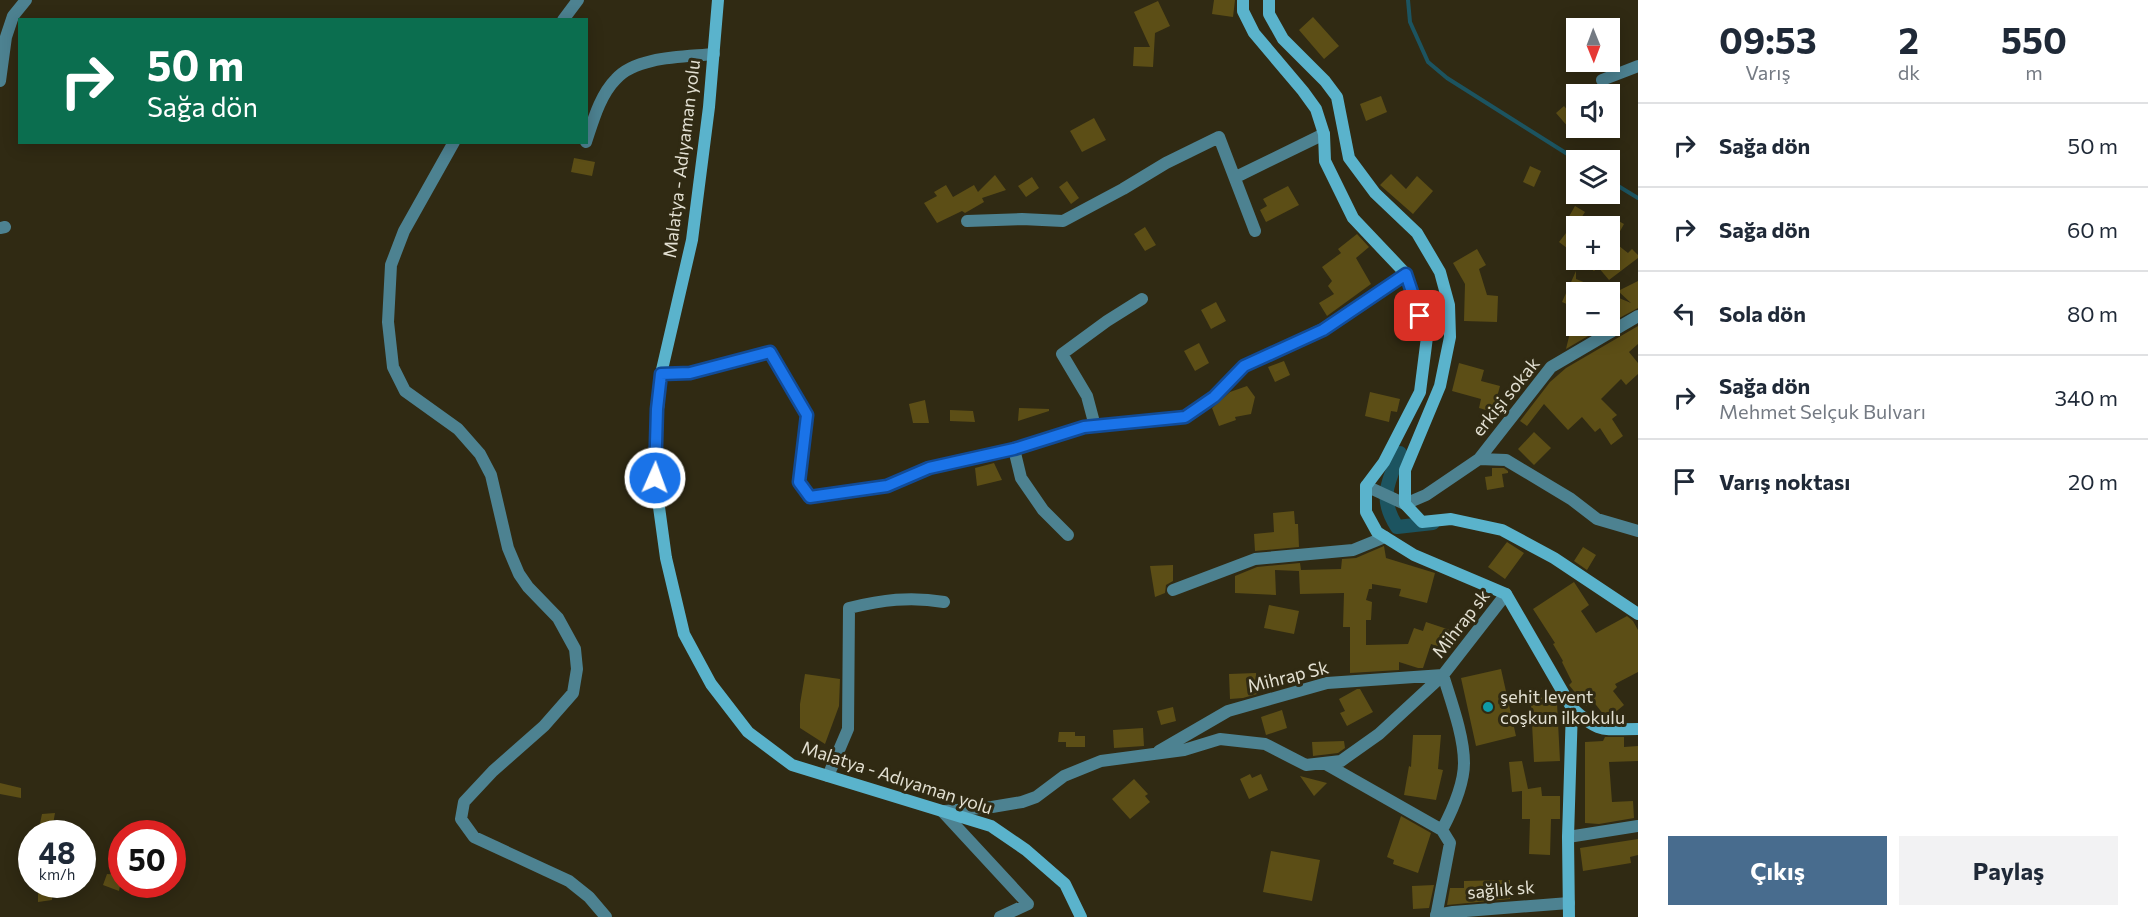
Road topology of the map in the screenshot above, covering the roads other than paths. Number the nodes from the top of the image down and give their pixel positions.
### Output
1 (26, 0) edge
2 (578, 0) edge
3 (718, 0) edge
4 (1243, 0) edge
5 (1269, 0) edge
6 (564, 18) edge
7 (714, 54) junction
8 (1638, 66) edge
9 (1602, 80) dead end
10 (0, 81) edge
11 (1324, 134) junction
12 (588, 136) edge
13 (453, 144) edge
14 (1236, 177) junction
15 (967, 221) dead end
16 (1255, 231) dead end
17 (1406, 274) junction
18 (1142, 299) dead end
19 (1638, 316) edge
20 (661, 374) junction
21 (1095, 426) junction
22 (1014, 449) junction
23 (1479, 459) junction
24 (1366, 486) junction
25 (1405, 504) junction
26 (1638, 531) edge
27 (1068, 535) dead end
28 (1385, 537) junction
29 (1173, 590) dead end
30 (1506, 594) junction
31 (944, 602) dead end
32 (1638, 614) edge
33 (1443, 675) junction
34 (1572, 708) junction
35 (1638, 729) edge
36 (1154, 754) junction
37 (1324, 763) junction
38 (828, 776) junction
39 (943, 811) junction
40 (1638, 826) edge
41 (1442, 830) junction
42 (1568, 837) junction
43 (1569, 903) junction
44 (1436, 916) edge
45 (606, 917) edge
46 (1000, 917) edge
47 (1081, 917) edge
48 (1569, 917) edge

1 - 10 street
2 - 6 street
3 - 7 main road, Malatya - Adıyaman yolu
4 - 11 main road
5 - 25 main road
7 - 12 street
7 - 20 main road, Malatya - Adıyaman yolu
8 - 9 street
11 - 14 street
11 - 17 main road
13 - 45 street
14 - 15 street
14 - 16 street
17 - 21 street
17 - 24 main road
18 - 21 street
19 - 23 street, erkişi sokak
20 - 22 street
20 - 38 main road, Malatya - Adıyaman yolu
21 - 22 street
22 - 27 street
23 - 25 street, erkişi sokak
23 - 26 street
24 - 25 street
24 - 28 main road
25 - 32 main road
28 - 29 street
28 - 30 main road
30 - 33 street, Mihrap sk
30 - 34 main road
31 - 38 street
33 - 36 street, Mihrap Sk
33 - 37 street, Mihrap sk
33 - 41 street
34 - 35 main road
34 - 42 main road
36 - 37 street
36 - 39 street
37 - 41 street
38 - 39 main road, Malatya - Adıyaman yolu
39 - 46 street
39 - 47 main road, Malatya - Adıyaman yolu
40 - 42 street
41 - 44 street
42 - 43 main road
43 - 44 street, sağlık sk
43 - 48 main road

